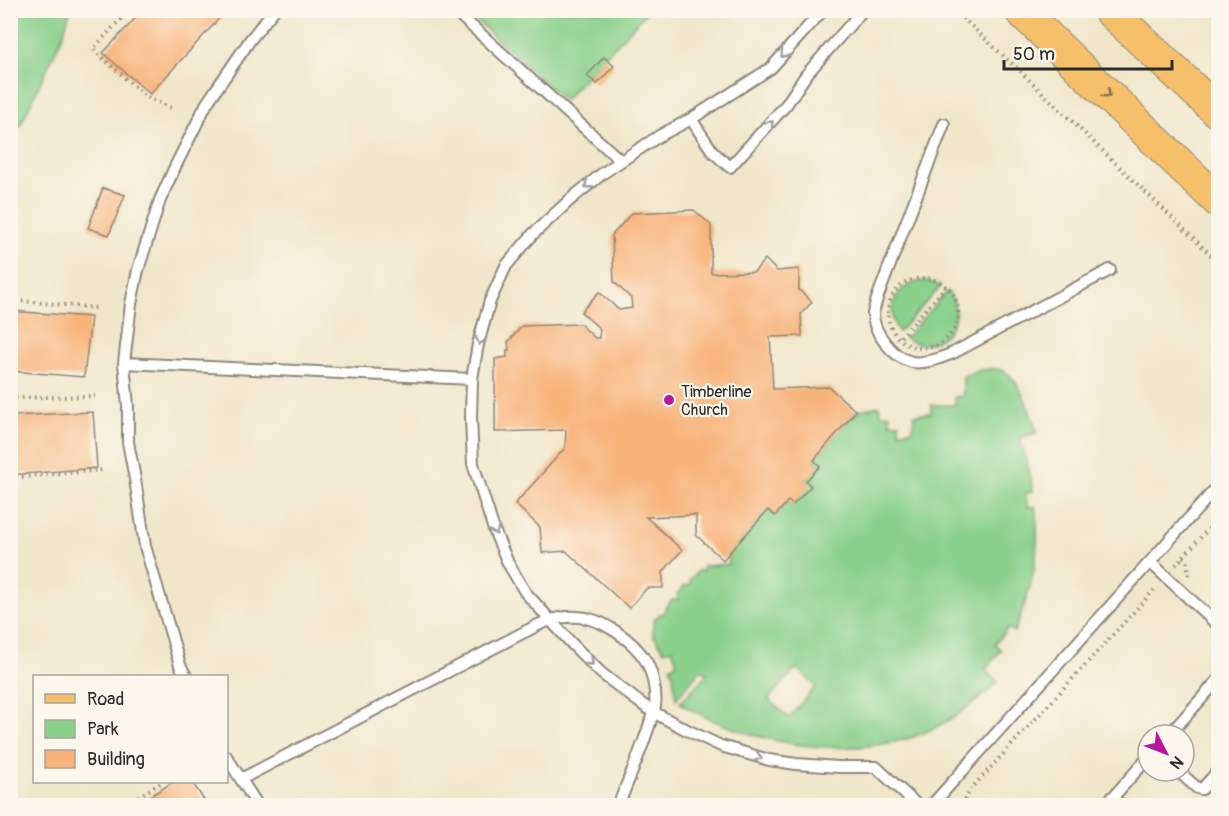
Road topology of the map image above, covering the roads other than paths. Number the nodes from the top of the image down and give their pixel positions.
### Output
1 (274, 10) edge
2 (454, 10) edge
3 (823, 10) edge
4 (864, 10) edge
5 (1020, 10) edge
6 (1109, 10) edge
7 (1218, 112) edge
8 (691, 119) junction
9 (944, 124) dead end
10 (621, 161) junction
11 (1218, 201) edge
12 (1110, 270) dead end
13 (124, 363) junction
14 (472, 379) junction
15 (1218, 486) edge
16 (1150, 562) junction
17 (549, 620) junction
18 (1218, 625) edge
19 (185, 675) edge
20 (1218, 680) edge
21 (653, 712) junction
22 (1180, 723) edge
23 (228, 759) edge
24 (1136, 771) edge
25 (1218, 771) edge
26 (241, 779) junction
27 (1191, 783) edge
28 (1109, 801) edge
29 (258, 806) edge
30 (618, 806) edge
31 (918, 806) edge
32 (931, 806) edge
33 (1122, 806) edge

1 - 13 lane
2 - 10 lane
3 -> 8 lane
8 -> 4 lane
5 -> 11 main road
6 - 7 main road
8 - 10 lane
9 - 12 lane
10 -> 14 lane
13 - 14 lane
13 - 19 lane
14 -> 17 lane
15 - 16 lane
16 - 18 lane
16 - 32 lane
17 -> 21 lane
17 - 21 lane
17 - 26 lane
20 - 22 lane
21 - 30 lane
21 -> 31 lane
23 - 26 lane
24 - 28 lane
25 - 27 lane
26 - 29 lane
28 - 33 lane

